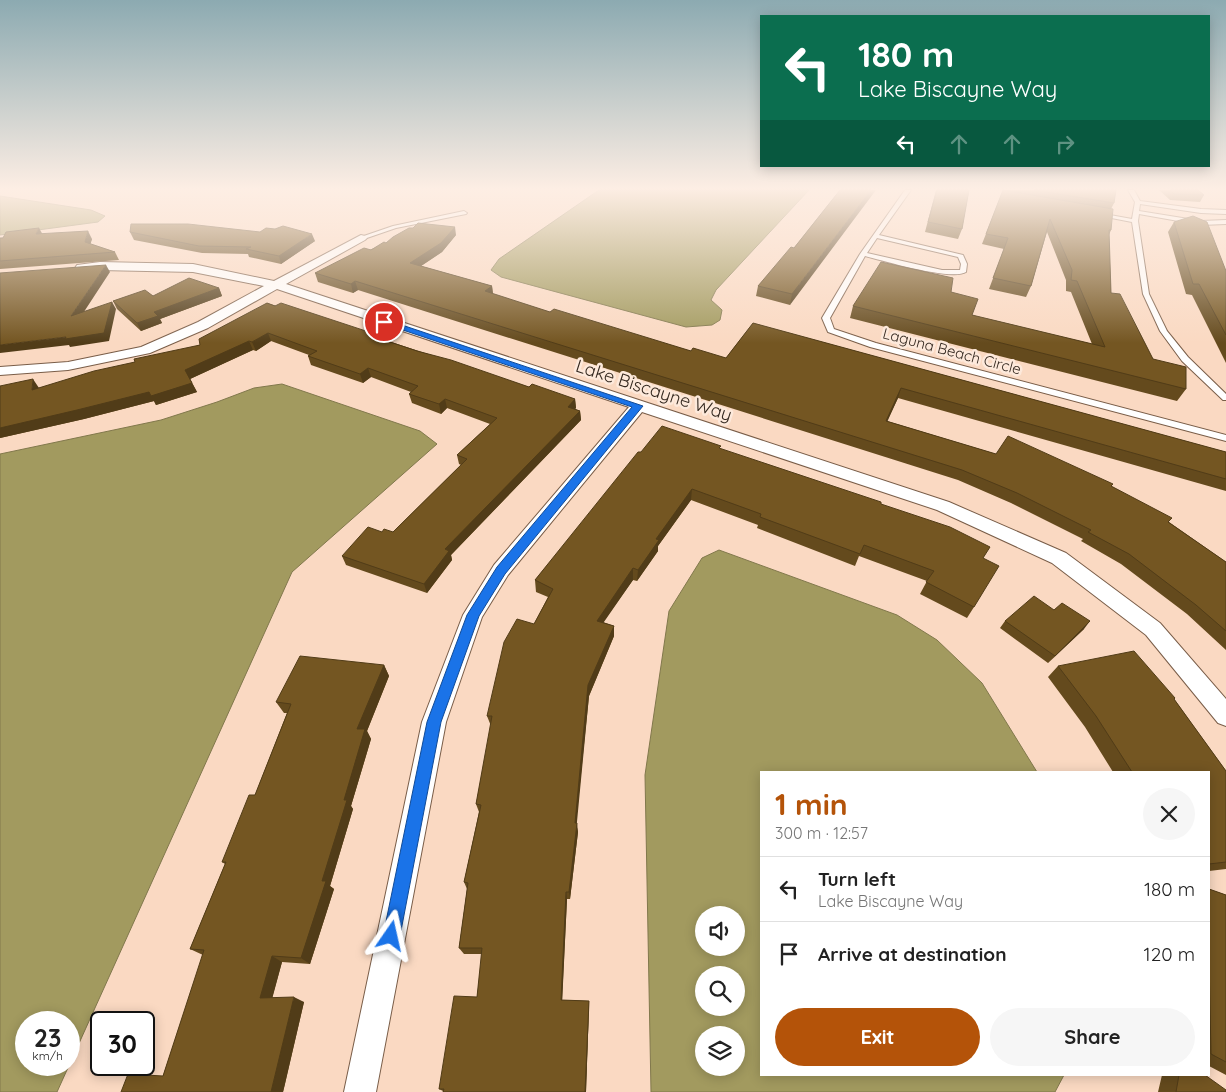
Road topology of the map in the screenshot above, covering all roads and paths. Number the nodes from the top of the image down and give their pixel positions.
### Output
1 (357, 241) edge
2 (872, 241) edge
3 (897, 241) edge
4 (1138, 241) edge
5 (863, 254) junction
6 (64, 269) edge
7 (276, 285) junction
8 (0, 371) edge
9 (1226, 398) edge
10 (638, 406) junction
11 (1226, 438) edge
12 (1226, 716) edge
13 (360, 1092) edge

1 - 7 street
2 - 5 lane, Laguna Beach Circle
3 - 5 lane
4 - 9 lane
5 - 11 lane, Laguna Beach Circle
6 - 7 street, Lake Biscayne Way
7 - 8 street
7 - 10 street, Lake Biscayne Way
10 - 12 street, Lake Biscayne Way
10 - 13 street

